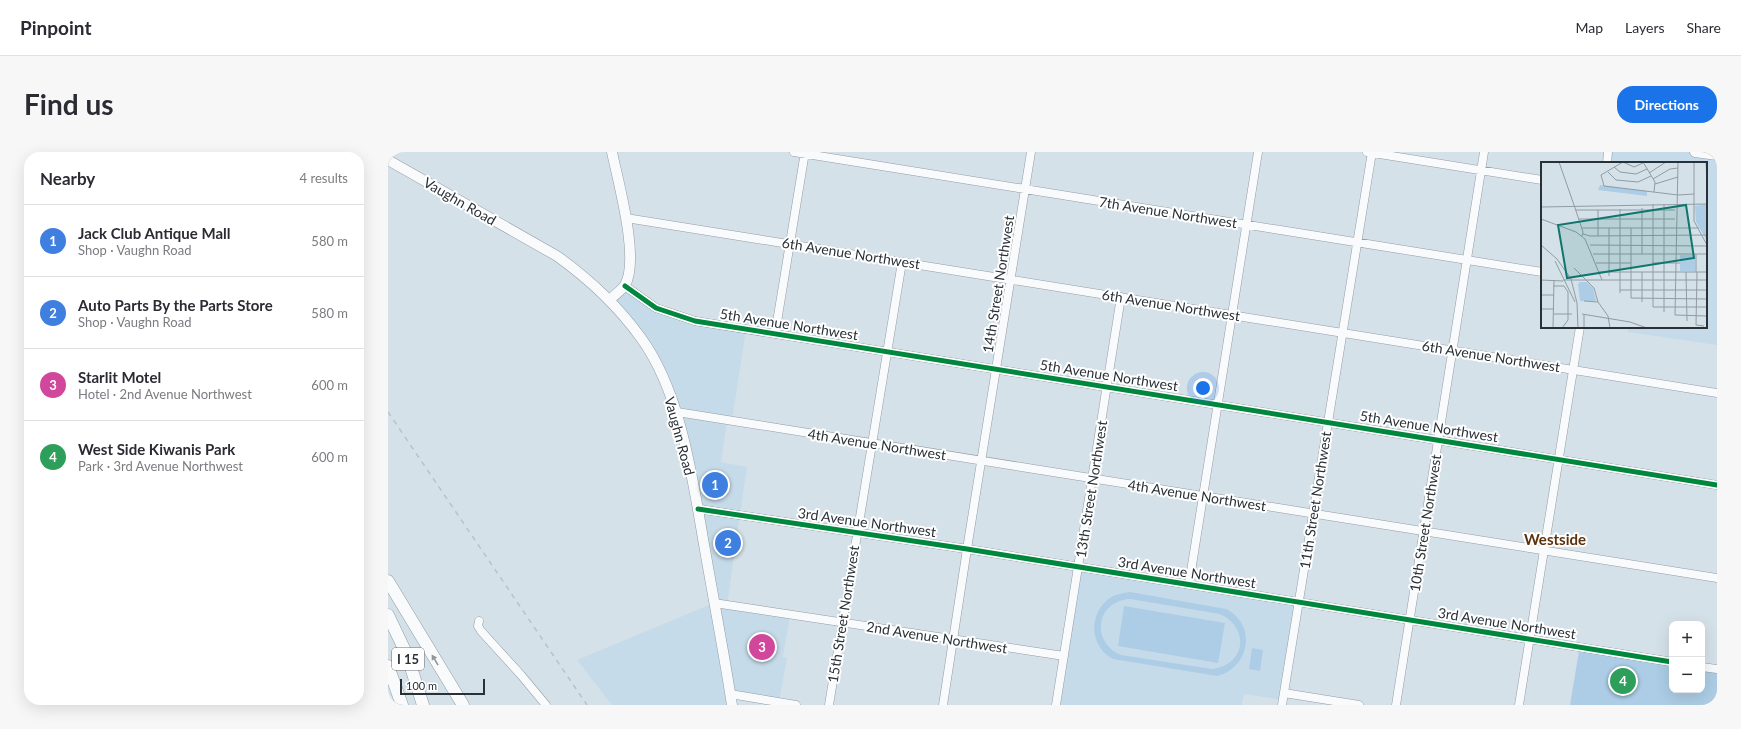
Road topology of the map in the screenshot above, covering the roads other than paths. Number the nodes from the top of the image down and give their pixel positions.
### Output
1 (612, 152) edge
2 (794, 152) edge
3 (1032, 152) edge
4 (1258, 152) edge
5 (1370, 152) edge
6 (1484, 152) edge
7 (1608, 152) edge
8 (1695, 152) edge
9 (804, 153) edge
10 (1717, 155) edge
11 (388, 160) edge
12 (1607, 162) edge
13 (1481, 170) junction
14 (1541, 180) edge
15 (1026, 189) junction
16 (626, 218) junction
17 (1246, 224) junction
18 (1357, 242) junction
19 (789, 243) junction
20 (1467, 260) junction
21 (902, 262) junction
22 (1541, 272) edge
23 (1011, 279) junction
24 (624, 286) junction
25 (1121, 298) junction
26 (610, 300) junction
27 (1231, 315) junction
28 (1580, 328) edge
29 (1343, 332) junction
30 (775, 334) junction
31 (1453, 350) junction
32 (886, 352) junction
33 (1573, 369) junction
34 (996, 370) junction
35 (1107, 387) junction
36 (1717, 393) edge
37 (1217, 405) junction
38 (677, 412) junction
39 (1328, 422) junction
40 (1438, 440) junction
41 (871, 443) junction
42 (1559, 459) junction
43 (981, 461) junction
44 (1092, 478) junction
45 (1717, 485) edge
46 (1203, 496) junction
47 (698, 509) junction
48 (1313, 514) junction
49 (1424, 531) junction
50 (856, 532) junction
51 (967, 549) junction
52 (1544, 550) junction
53 (1078, 566) junction
54 (1717, 578) edge
55 (388, 581) edge
56 (1189, 584) junction
57 (1298, 602) junction
58 (714, 604) junction
59 (388, 615) edge
60 (1410, 620) junction
61 (479, 621) dead end
62 (842, 623) junction
63 (1530, 639) junction
64 (953, 640) junction
65 (1064, 656) junction
66 (1669, 662) edge
67 (388, 666) edge
68 (1705, 667) edge
69 (1717, 669) edge
70 (1284, 693) junction
71 (730, 694) junction
72 (402, 705) edge
73 (423, 705) edge
74 (463, 705) edge
75 (546, 705) edge
76 (732, 705) edge
77 (796, 705) edge
78 (829, 705) edge
79 (943, 705) edge
80 (1056, 705) edge
81 (1282, 705) edge
82 (1359, 705) edge
83 (1396, 705) edge
84 (1519, 705) edge

1 - 16 main road
2 - 9 street, 7th Avenue Northwest
3 - 15 street, 14th Street Northwest
4 - 17 street
5 - 13 street
5 - 18 street, 11th Street Northwest
6 - 13 street, 10th Street Northwest
7 - 12 street
8 - 10 main road
9 - 15 street, 7th Avenue Northwest
9 - 19 street
11 - 26 main road, Vaughn Road
13 - 14 street
13 - 20 street, 10th Street Northwest
15 - 17 street, 7th Avenue Northwest
15 - 23 street, 14th Street Northwest
16 - 19 street, 6th Avenue Northwest
16 - 24 main road
17 - 18 street, 7th Avenue Northwest
17 - 27 street
18 - 20 street, 7th Avenue Northwest
18 - 29 street, 11th Street Northwest
19 - 21 street, 6th Avenue Northwest
19 - 30 street
20 - 22 street, 7th Avenue Northwest
20 - 31 street, 10th Street Northwest
21 - 23 street, 6th Avenue Northwest
21 - 32 street, 15th Street Northwest
23 - 25 street, 6th Avenue Northwest
23 - 34 street, 14th Street Northwest
24 - 26 main road
24 - 30 street, 5th Avenue Northwest
25 - 27 street, 6th Avenue Northwest
25 - 35 street, 13th Street Northwest
26 - 38 main road, Vaughn Road
27 - 29 street, 6th Avenue Northwest
27 - 37 street
28 - 33 street
29 - 31 street, 6th Avenue Northwest
29 - 39 street, 11th Street Northwest
30 - 32 street, 5th Avenue Northwest
31 - 33 street, 6th Avenue Northwest
31 - 40 street, 10th Street Northwest
32 - 34 street, 5th Avenue Northwest
32 - 41 street, 15th Street Northwest
33 - 36 street, 6th Avenue Northwest
33 - 42 street
34 - 35 street, 5th Avenue Northwest
34 - 43 street, 14th Street Northwest
35 - 37 street, 5th Avenue Northwest
35 - 44 street, 13th Street Northwest
37 - 39 street, 5th Avenue Northwest
37 - 46 street
38 - 41 street, 4th Avenue Northwest
38 - 47 main road, Vaughn Road
39 - 40 street, 5th Avenue Northwest
39 - 48 street, 11th Street Northwest
40 - 42 street, 5th Avenue Northwest
40 - 49 street, 10th Street Northwest
41 - 43 street, 4th Avenue Northwest
41 - 50 street, 15th Street Northwest
42 - 45 street, 5th Avenue Northwest
42 - 52 street
43 - 44 street, 4th Avenue Northwest
43 - 51 street, 14th Street Northwest
44 - 46 street, 4th Avenue Northwest
44 - 53 street, 13th Street Northwest
46 - 48 street, 4th Avenue Northwest
46 - 56 street
47 - 50 street, 3rd Avenue Northwest
47 - 58 main road, Vaughn Road
48 - 49 street, 4th Avenue Northwest
48 - 57 street, 11th Street Northwest
49 - 52 street, 4th Avenue Northwest
49 - 60 street, 10th Street Northwest
50 - 51 street, 3rd Avenue Northwest
50 - 62 street, 15th Street Northwest
51 - 53 street, 3rd Avenue Northwest
51 - 64 street, 14th Street Northwest
52 - 54 street, 4th Avenue Northwest
52 - 63 street
53 - 56 street, 3rd Avenue Northwest
53 - 65 street, 13th Street Northwest
74 -> 55 highway
56 - 57 street, 3rd Avenue Northwest
57 - 60 street, 3rd Avenue Northwest
57 - 70 street, 11th Street Northwest
58 - 62 street, 2nd Avenue Northwest
58 - 71 main road, Vaughn Road
59 - 73 highway, I 15
60 - 63 street, 3rd Avenue Northwest
60 - 83 street, 10th Street Northwest
61 - 75 street
62 - 64 street, 2nd Avenue Northwest
62 - 78 street, 15th Street Northwest
63 - 66 street, 3rd Avenue Northwest
63 - 84 street
64 - 65 street, 2nd Avenue Northwest
64 - 79 street, 14th Street Northwest
65 - 80 street, 13th Street Northwest
67 - 72 highway, I 15
68 - 69 street
70 - 81 street, 11th Street Northwest
70 - 82 street
71 - 76 main road, Vaughn Road
71 - 77 street

